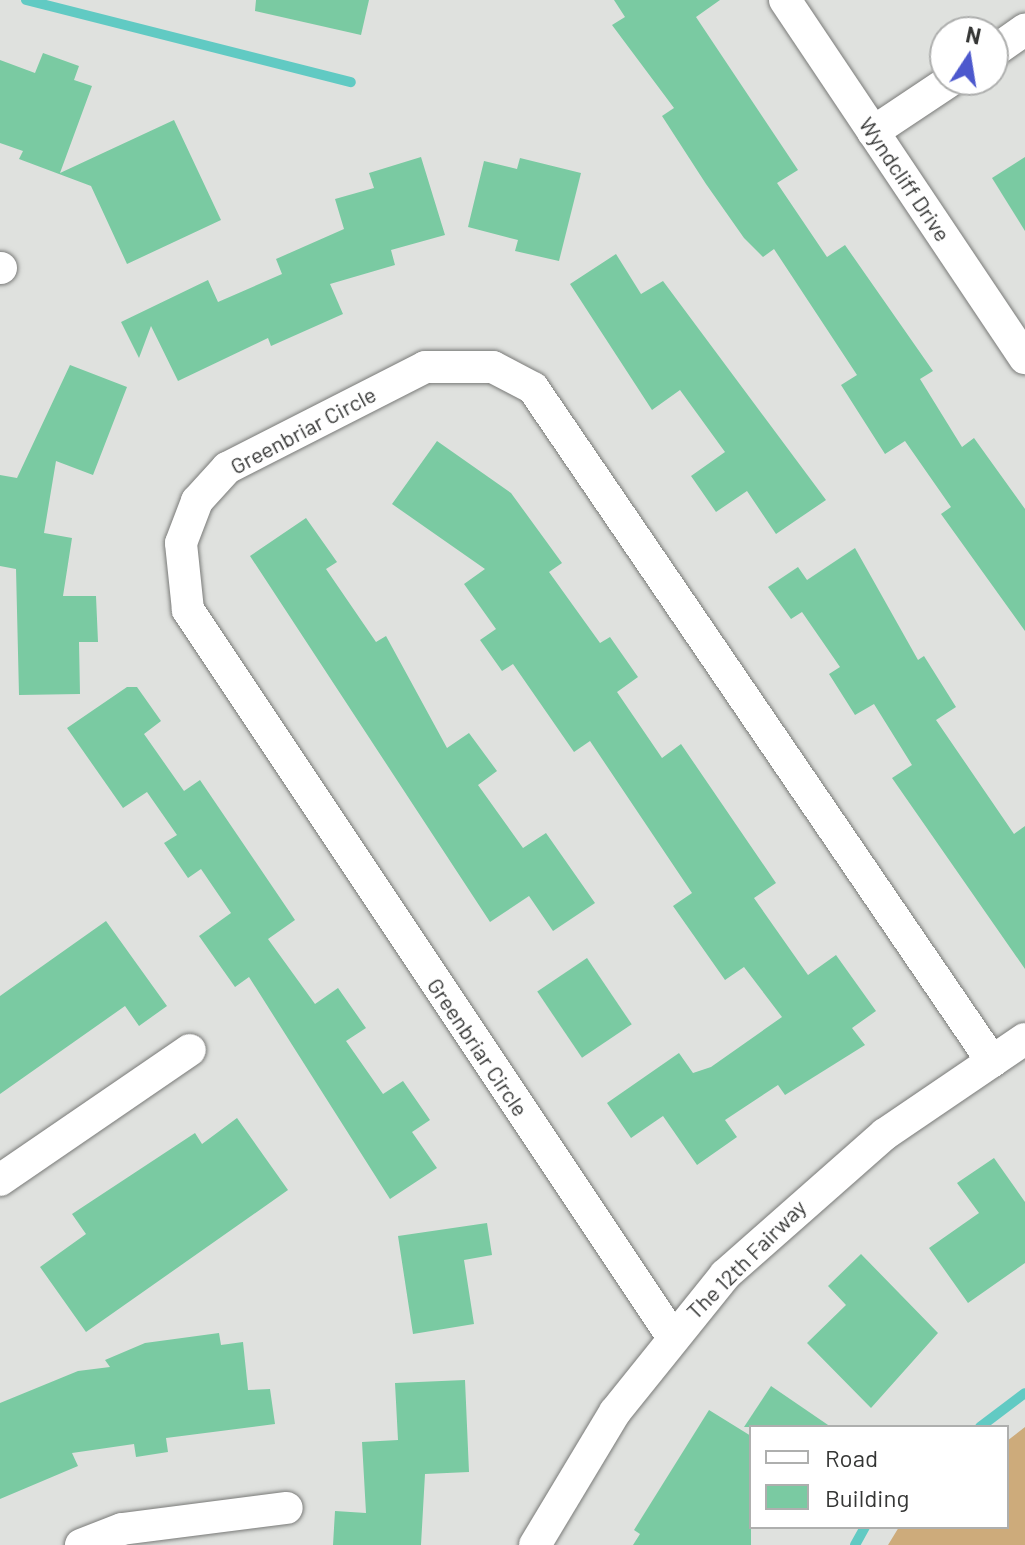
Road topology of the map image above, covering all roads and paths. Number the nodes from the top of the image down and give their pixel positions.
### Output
1 (785, 0) edge
2 (929, 95) edge
3 (873, 132) junction
4 (1025, 358) edge
5 (1025, 1039) edge
6 (190, 1050) dead end
7 (992, 1061) junction
8 (0, 1180) edge
9 (672, 1336) junction
10 (287, 1508) dead end
11 (81, 1545) edge
12 (535, 1545) edge

1 - 3 street, Wyndcliff Drive
2 - 3 street
3 - 4 street, Wyndcliff Drive
5 - 7 street, The 12th Fairway
6 - 8 street
7 - 9 street, The 12th Fairway
7 - 9 street, Greenbriar Circle
9 - 12 street, The 12th Fairway
10 - 11 street

